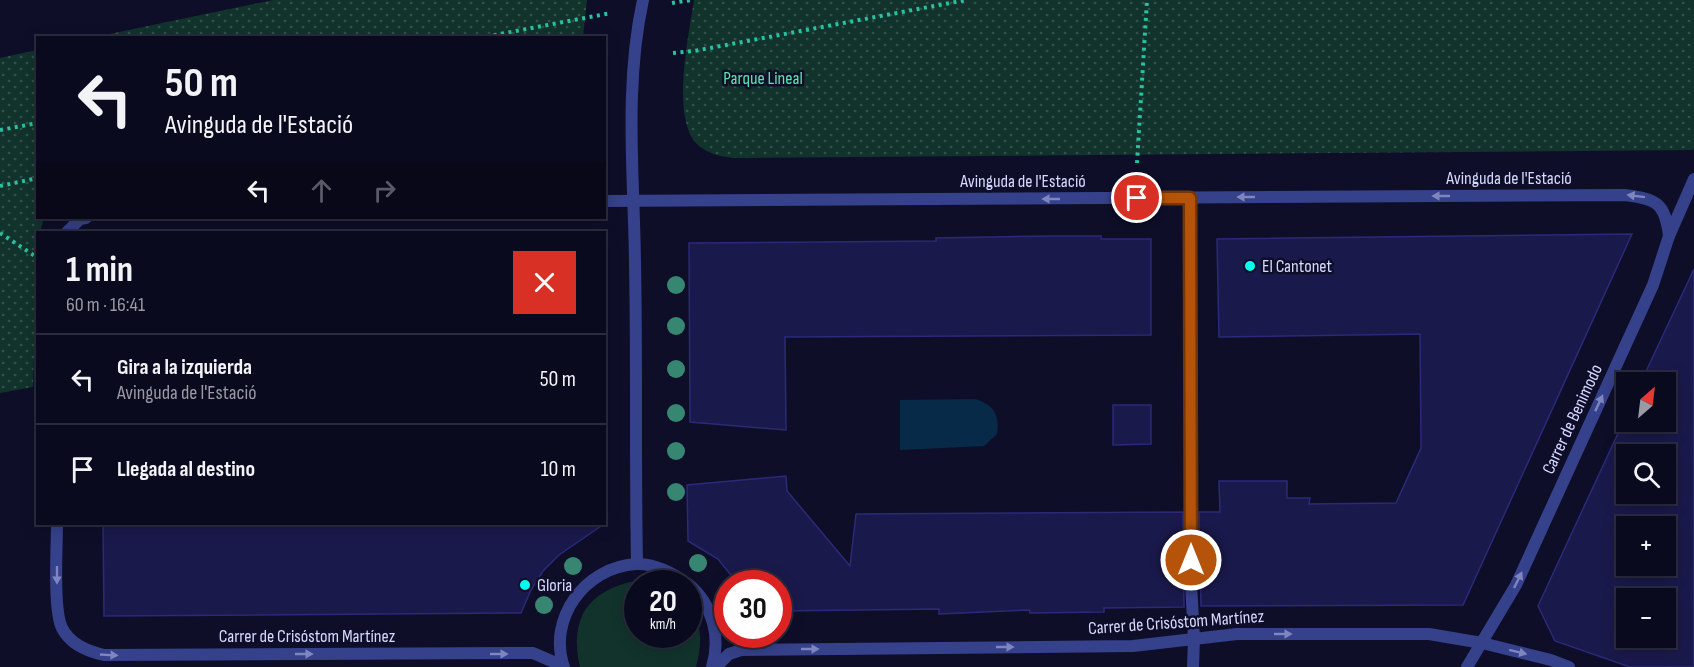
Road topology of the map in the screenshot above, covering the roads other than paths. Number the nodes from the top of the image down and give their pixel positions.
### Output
1 (642, 4) edge
2 (1694, 178) edge
3 (1190, 198) junction
4 (606, 201) edge
5 (633, 201) junction
6 (82, 219) edge
7 (68, 231) edge
8 (1669, 236) junction
9 (57, 525) edge
10 (637, 564) junction
11 (666, 570) edge
12 (702, 601) edge
13 (1194, 639) junction
14 (1482, 643) junction
15 (561, 667) edge
16 (714, 667) edge
17 (1193, 667) edge
18 (1467, 667) edge
19 (1569, 667) edge

1 - 5 street
2 - 8 street, Carrer de Benimodo
3 -> 5 street, Avinguda de l'Estació
8 -> 3 street, Avinguda de l'Estació
3 - 13 street
4 - 5 street, Avinguda de l'Estació
5 - 10 street
6 - 7 street
14 -> 8 street, Carrer de Benimodo
9 -> 15 street, Carrer de Crisóstom Martínez
10 - 11 street
10 - 15 street
12 - 16 street
13 -> 14 street, Carrer de Crisóstom Martínez
16 -> 13 street, Carrer de Crisóstom Martínez
13 - 17 street
14 - 18 street, Carrer de Benimodo
14 -> 19 street, Carrer de Crisóstom Martínez

